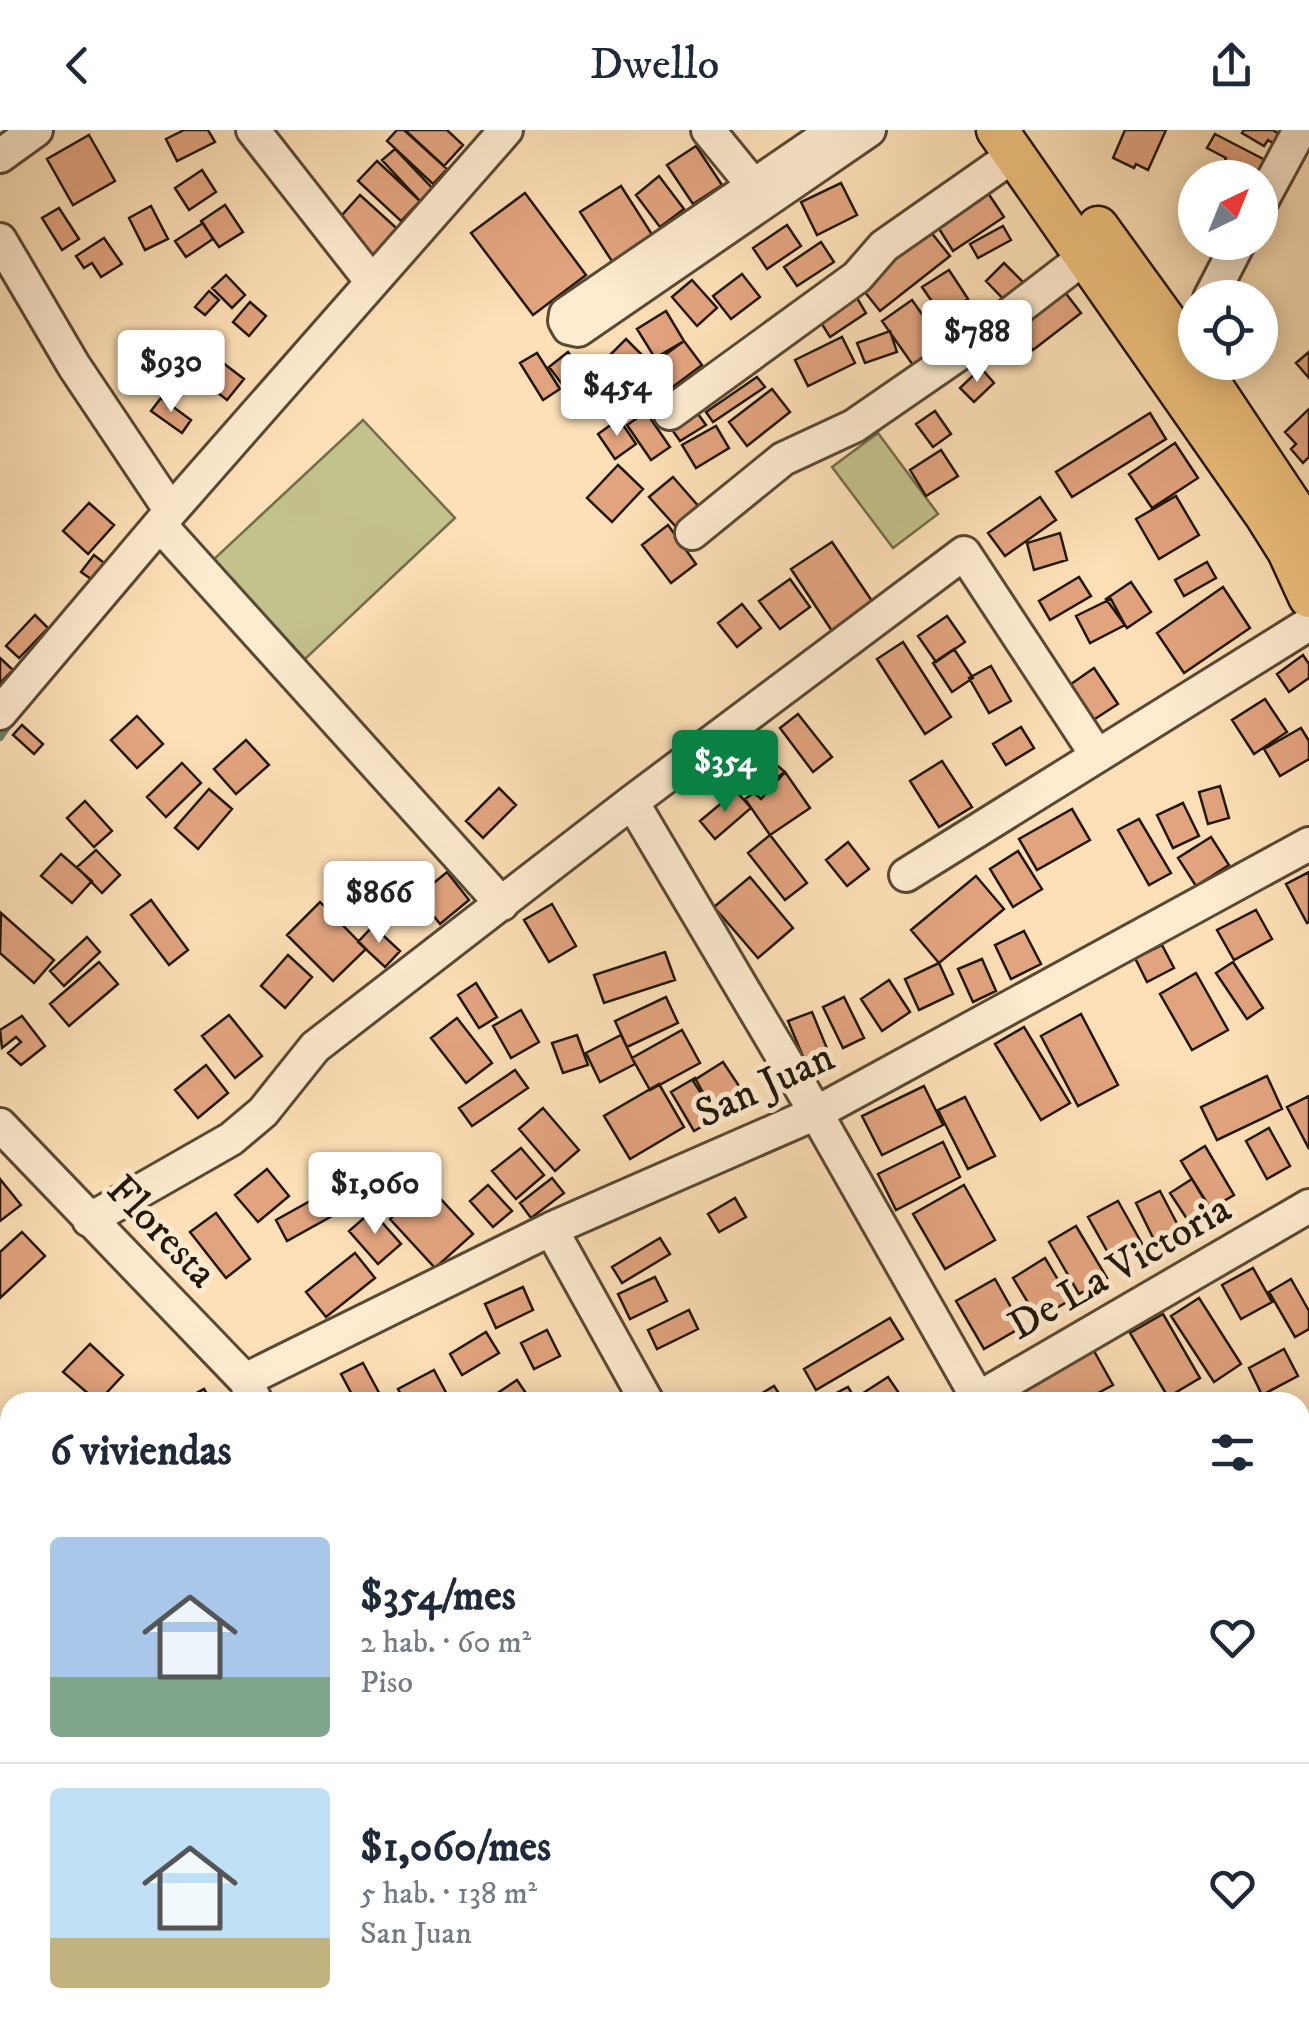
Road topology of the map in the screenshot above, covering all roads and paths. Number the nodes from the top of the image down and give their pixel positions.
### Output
1 (36, 130) edge
2 (253, 130) edge
3 (506, 130) edge
4 (708, 130) edge
5 (835, 130) edge
6 (869, 130) edge
7 (1300, 130) edge
8 (1014, 138) edge
9 (0, 156) edge
10 (1278, 171) edge
11 (753, 185) junction
12 (0, 240) edge
13 (1096, 249) junction
14 (372, 282) junction
15 (1178, 344) edge
16 (1200, 380) edge
17 (1205, 380) edge
18 (670, 413) dead end
19 (165, 518) junction
20 (1309, 532) edge
21 (692, 533) dead end
22 (1309, 597) edge
23 (1309, 624) edge
24 (0, 713) edge
25 (1096, 754) junction
26 (632, 802) junction
27 (1309, 844) edge
28 (906, 874) dead end
29 (502, 904) junction
30 (816, 1113) junction
31 (0, 1124) edge
32 (1309, 1206) edge
33 (89, 1220) junction
34 (551, 1230) junction
35 (251, 1391) edge
36 (641, 1392) edge
37 (971, 1392) edge
38 (991, 1392) edge

1 - 9 street
2 - 14 street
3 - 14 street
4 - 11 street
5 - 11 street
6 - 11 street
7 - 10 street
8 - 13 main road
8 - 18 street
12 - 19 street
13 - 15 main road
13 - 21 street
14 - 19 street
16 - 22 main road
17 - 20 main road
19 - 24 street
19 - 29 street
23 - 25 street
25 - 26 street
25 - 28 street
26 - 29 street
26 - 30 street
27 - 30 street, San Juan
29 - 33 street
30 - 34 street, San Juan
30 - 37 street
31 - 33 street, Floresta
32 - 38 street, De La Victoria
33 - 35 street, Floresta
34 - 35 street, San Juan
34 - 36 street

